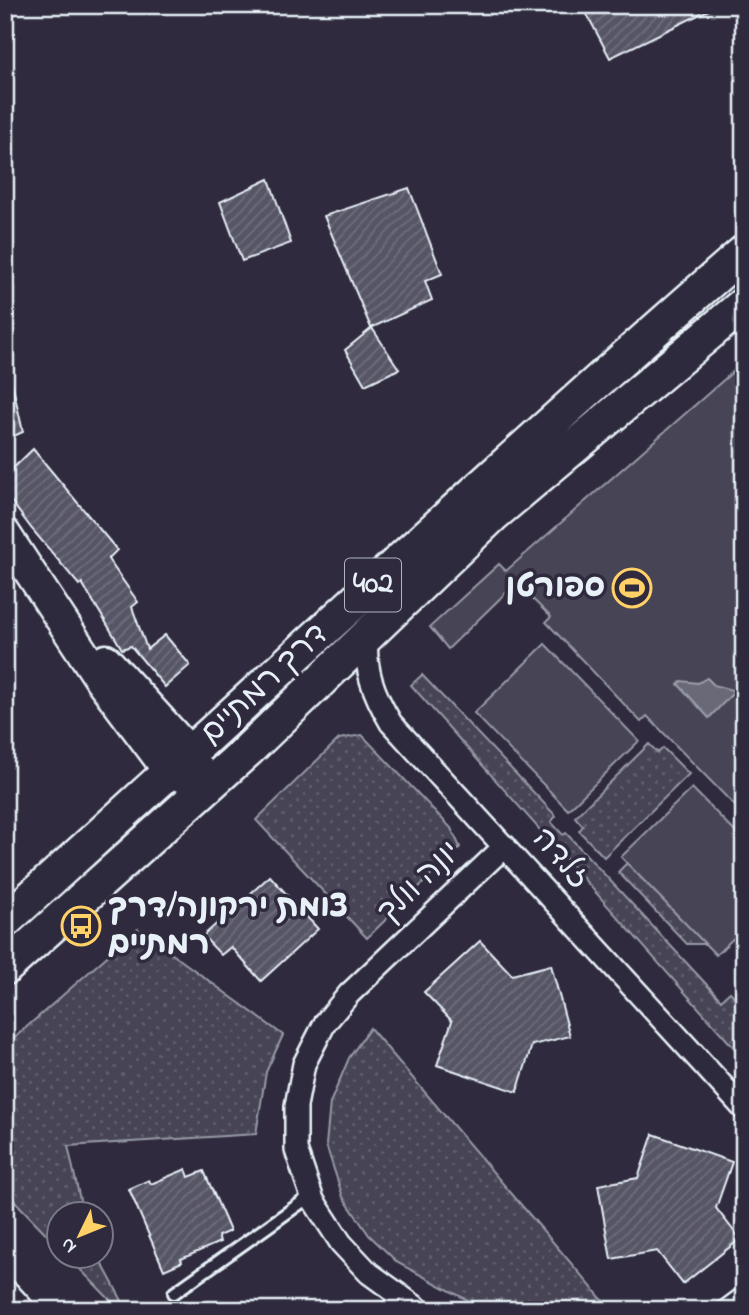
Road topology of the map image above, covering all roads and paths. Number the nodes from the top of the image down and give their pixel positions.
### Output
1 (744, 252) edge
2 (744, 304) edge
3 (5, 534) edge
4 (367, 634) junction
5 (181, 763) junction
6 (207, 786) junction
7 (505, 846) junction
8 (5, 920) edge
9 (5, 968) edge
10 (744, 1110) edge
11 (312, 1195) junction
12 (174, 1293) dead end
13 (5, 1296) edge
14 (391, 1302) edge
15 (18, 1310) edge
16 (420, 1310) edge

1 - 5 main road, דרך רמתיים / 402
2 - 4 main road, דרך רמתיים / 402
3 - 5 street
4 - 6 main road, דרך רמתיים / 402
4 - 7 street, זלדה
5 - 6 street
5 - 8 main road, דרך רמתיים / 402
6 - 9 main road, דרך רמתיים / 402
7 - 10 street, זלדה
7 - 11 street, יונה וולך
11 - 12 lane
11 - 14 street, יונה וולך
13 - 15 street
14 - 16 street, יונה וולך

